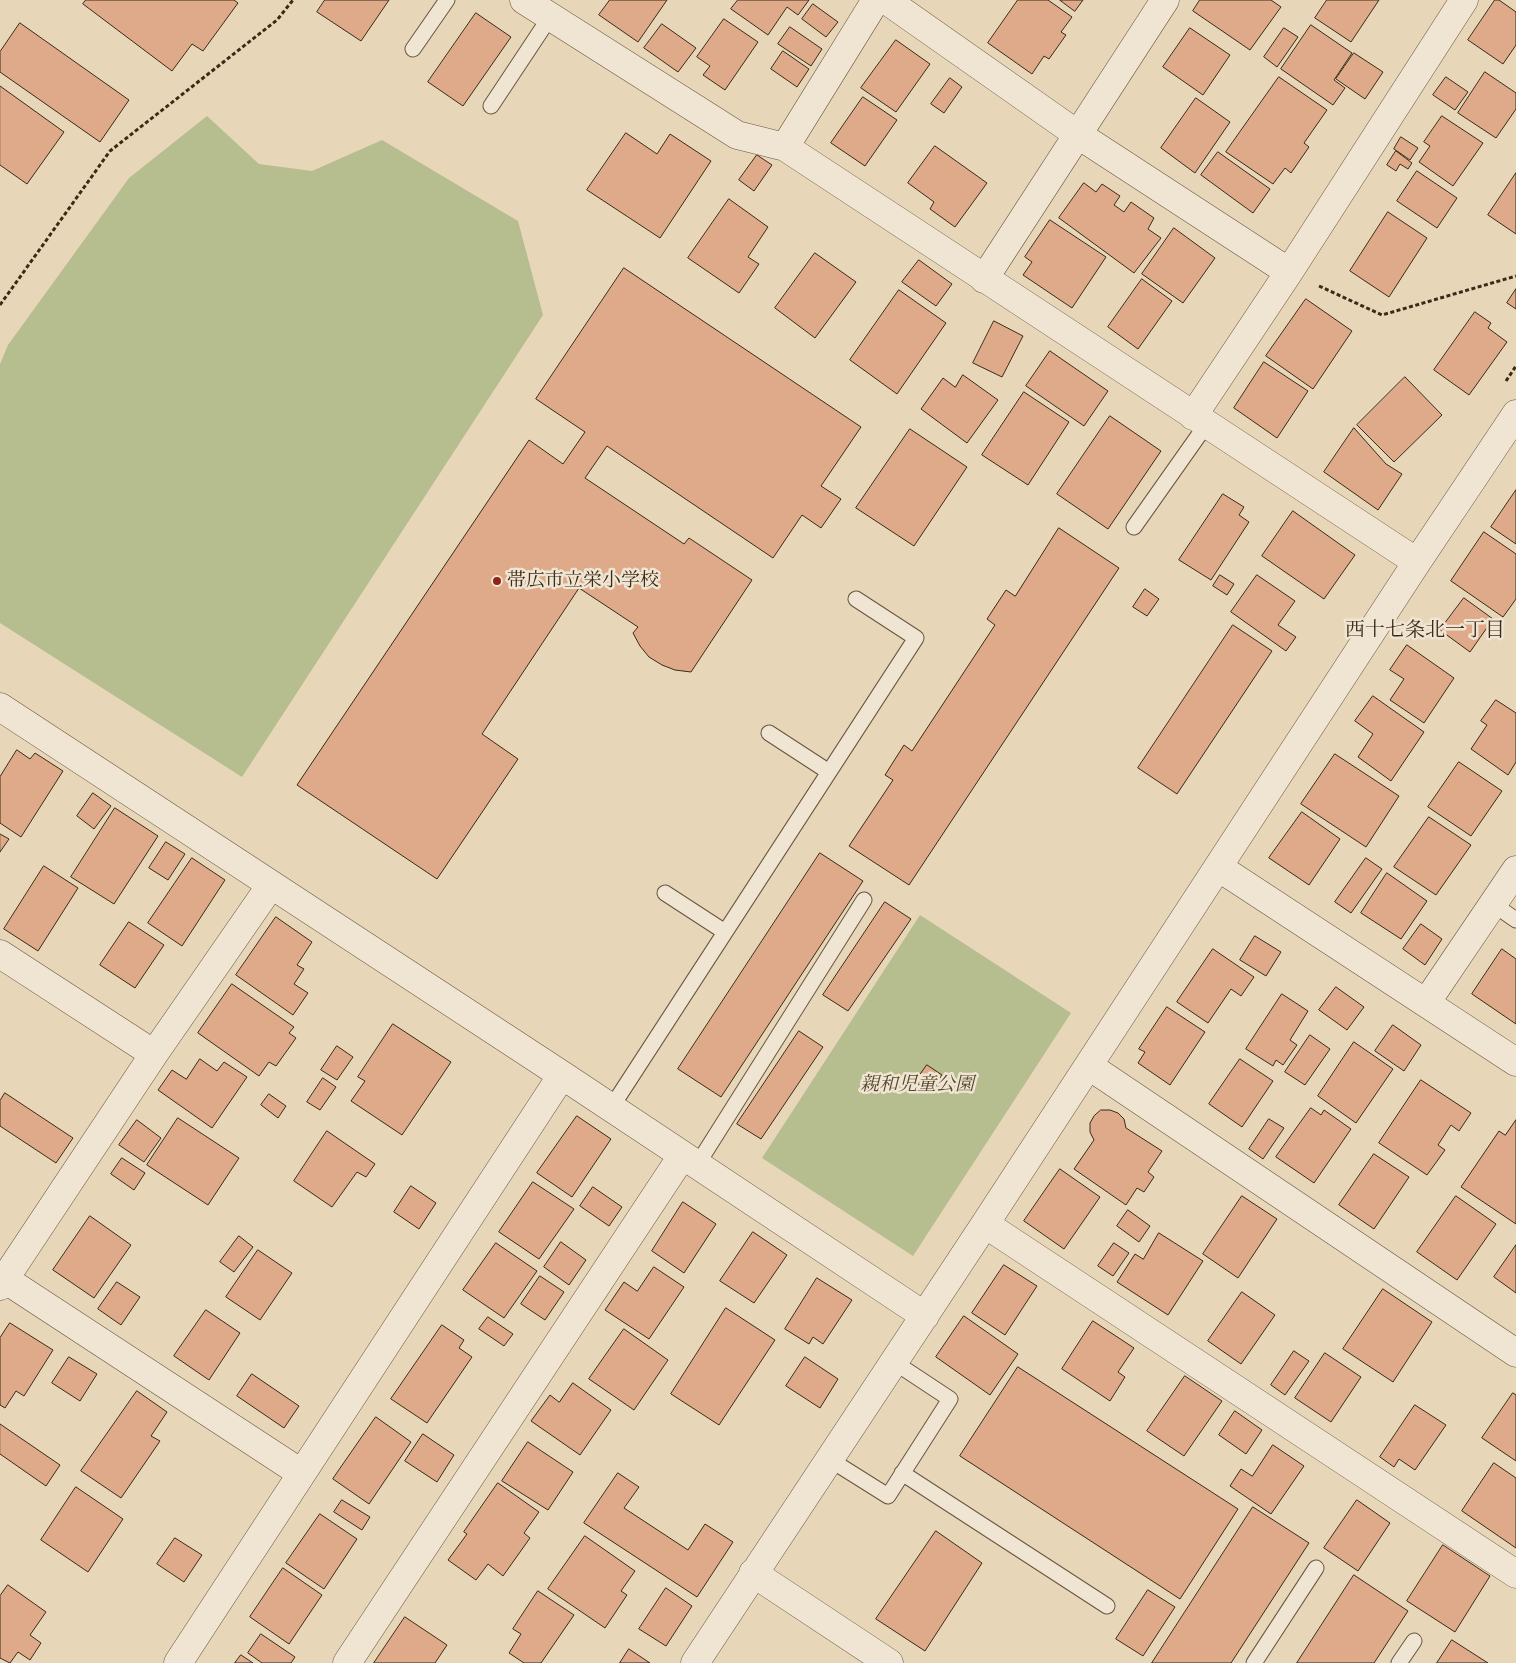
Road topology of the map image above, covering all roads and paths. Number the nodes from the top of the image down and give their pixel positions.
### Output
1 (293, 0) edge
2 (447, 0) edge
3 (524, 0) edge
4 (876, 0) edge
5 (886, 0) edge
6 (1165, 0) edge
7 (1464, 0) edge
8 (550, 16) junction
9 (413, 50) dead end
10 (491, 106) dead end
11 (1077, 134) junction
12 (785, 147) junction
13 (1289, 272) junction
14 (1516, 276) edge
15 (984, 279) junction
16 (0, 305) edge
17 (1200, 420) junction
18 (1514, 421) edge
19 (1134, 528) dead end
20 (1417, 562) junction
21 (856, 599) dead end
22 (0, 707) edge
23 (769, 732) dead end
24 (829, 772) junction
25 (1218, 867) junction
26 (1516, 870) edge
27 (271, 885) junction
28 (665, 893) dead end
29 (864, 900) dead end
30 (1493, 904) junction
31 (1516, 920) edge
32 (725, 932) junction
33 (0, 954) edge
34 (1426, 1003) junction
35 (154, 1054) junction
36 (1516, 1062) edge
37 (1089, 1066) junction
38 (562, 1075) junction
39 (611, 1108) junction
40 (689, 1160) junction
41 (985, 1224) junction
42 (3, 1283) edge
43 (924, 1316) junction
44 (1516, 1353) edge
45 (894, 1362) junction
46 (829, 1459) junction
47 (301, 1473) junction
48 (902, 1474) junction
49 (1316, 1568) dead end
50 (753, 1573) junction
51 (1516, 1574) edge
52 (1107, 1606) dead end
53 (1414, 1640) dead end
54 (178, 1663) edge
55 (347, 1663) edge
56 (694, 1663) edge
57 (889, 1663) edge
58 (1254, 1663) edge
59 (1399, 1663) edge

1 - 16 path
2 - 9 lane
3 - 8 street
4 - 12 street
5 - 11 street
6 - 11 street
7 - 13 street
8 - 10 lane
8 - 12 street
11 - 13 street
11 - 15 street
12 - 15 street
13 - 14 path
13 - 17 street
15 - 17 street
17 - 19 lane
17 - 20 street
18 - 20 street
20 - 25 street
21 - 24 lane
22 - 27 street
23 - 24 lane
24 - 32 lane
25 - 34 street
25 - 37 street
26 - 30 street
27 - 35 street
27 - 38 street
28 - 32 lane
29 - 40 lane
30 - 31 lane
30 - 34 street
32 - 39 lane
33 - 35 street
34 - 36 street
35 - 42 street
37 - 41 street
37 - 44 street
38 - 39 street
38 - 47 street
39 - 40 street
40 - 43 street
40 - 55 street
41 - 43 street
41 - 51 street
42 - 47 street
43 - 45 street
45 - 46 street
45 - 48 lane
46 - 48 lane
46 - 50 street
47 - 54 street
48 - 52 lane
49 - 58 lane
50 - 56 street
50 - 57 street
53 - 59 lane

